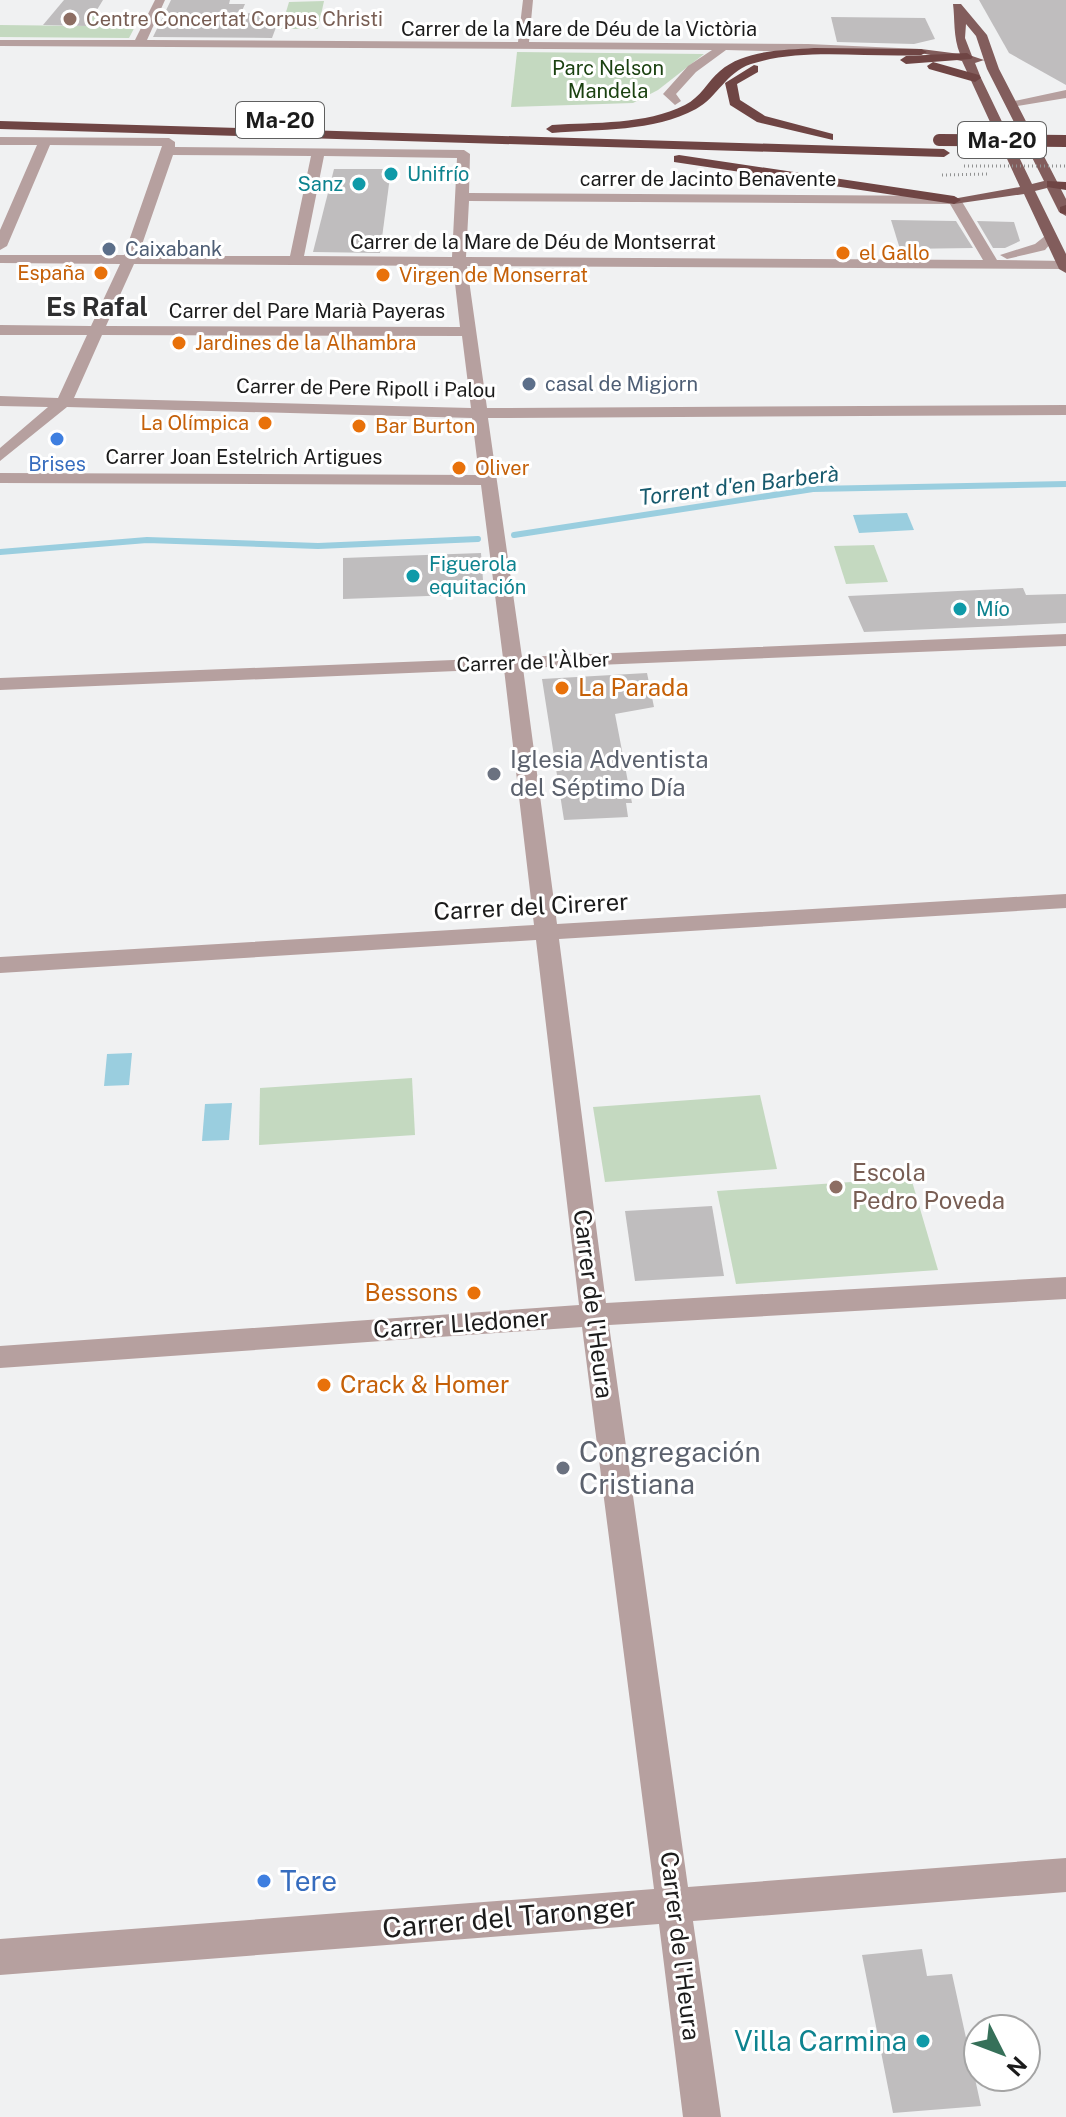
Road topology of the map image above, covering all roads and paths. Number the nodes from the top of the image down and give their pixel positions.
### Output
1 (160, 0) edge
2 (528, 0) edge
3 (954, 0) edge
4 (961, 15) junction
5 (0, 43) edge
6 (139, 44) junction
7 (523, 47) junction
8 (722, 48) junction
9 (986, 48) junction
10 (964, 51) junction
11 (921, 52) junction
12 (903, 60) junction
13 (992, 65) junction
14 (975, 78) junction
15 (1066, 94) edge
16 (675, 101) dead end
17 (1011, 103) junction
18 (0, 111) edge
19 (0, 125) edge
20 (552, 129) junction
21 (829, 137) junction
22 (0, 141) edge
23 (1066, 141) edge
24 (45, 142) junction
25 (574, 143) junction
26 (941, 146) junction
27 (168, 151) junction
28 (318, 153) junction
29 (1066, 154) edge
30 (964, 166) dead end
31 (1066, 166) edge
32 (1023, 182) junction
33 (1059, 185) edge
34 (462, 197) junction
35 (954, 200) junction
36 (1066, 210) edge
37 (1047, 230) junction
38 (0, 246) edge
39 (0, 259) edge
40 (129, 260) junction
41 (296, 260) junction
42 (990, 260) junction
43 (459, 261) junction
44 (1065, 266) edge
45 (0, 330) edge
46 (100, 330) junction
47 (469, 332) junction
48 (0, 401) edge
49 (64, 402) junction
50 (1066, 410) edge
51 (481, 413) junction
52 (0, 456) edge
53 (0, 478) edge
54 (488, 480) junction
55 (1066, 640) edge
56 (513, 663) junction
57 (0, 684) edge
58 (1066, 901) edge
59 (547, 931) junction
60 (0, 965) edge
61 (1066, 1288) edge
62 (594, 1315) junction
63 (0, 1357) edge
64 (1066, 1875) edge
65 (675, 1903) junction
66 (0, 1957) edge
67 (702, 2117) edge

1 - 6 street
2 - 7 street
3 - 4 main road
4 - 9 main road
4 - 10 main road
5 - 6 street, Carrer de la Mare de Déu de la Victòria
6 - 7 street, Carrer de la Mare de Déu de la Victòria
7 - 8 street, Carrer de la Mare de Déu de la Victòria
8 - 11 street, Carrer de la Mare de Déu de la Victòria
8 - 16 street
9 - 10 main road
9 - 13 main road
10 - 11 main road
10 - 12 highway
10 - 13 main road
10 - 14 main road
11 - 20 highway
12 - 14 highway
12 - 21 highway
13 - 17 main road
14 - 32 main road
15 - 17 street
17 - 33 main road
18 - 20 highway, Ma-20
19 - 25 highway, Ma-20
20 - 21 highway, Ma-20
21 - 26 highway, Ma-20
22 - 24 street
23 - 26 highway, Ma-20, bridge
24 - 27 street
24 - 38 street
25 - 26 highway, Ma-20
25 - 35 highway
26 - 29 highway, Ma-20
27 - 28 street
27 - 40 street
28 - 34 street
28 - 41 street
30 - 31 path, bridge
32 - 33 main road
32 - 35 main road
32 - 37 main road
33 - 36 main road
34 - 35 street, carrer de Jacinto Benavente
34 - 43 street, Carrer de l'Heura
35 - 37 main road
35 - 42 street
37 - 42 street
37 - 44 main road
39 - 40 street, Carrer de la Mare de Déu de Montserrat
40 - 41 street, Carrer de la Mare de Déu de Montserrat
40 - 46 street
41 - 43 street, Carrer de la Mare de Déu de Montserrat
42 - 43 street, Carrer de la Mare de Déu de Montserrat
42 - 44 street, Carrer de la Mare de Déu de Montserrat
43 - 47 street, Carrer de l'Heura
45 - 46 street, Carrer del Pare Marià Payeras
46 - 47 street, Carrer del Pare Marià Payeras
46 - 49 street
47 - 51 street, Carrer de l'Heura
48 - 49 street, Carrer de Pere Ripoll i Palou
49 - 51 street, Carrer de Pere Ripoll i Palou
49 - 52 street
50 - 51 street, Carrer de Pere Ripoll i Palou
51 - 54 street, Carrer de l'Heura
53 - 54 street, Carrer Joan Estelrich Artigues
54 - 56 street, Carrer de l'Heura
55 - 56 street, Carrer de l'Àlber
56 - 57 street, Carrer de l'Àlber
56 - 59 street, Carrer de l'Heura
58 - 59 street, Carrer del Cirerer
59 - 60 street, Carrer del Cirerer
59 - 62 street, Carrer de l'Heura
61 - 62 street, Carrer Lledoner
62 - 63 street, Carrer Lledoner
62 - 65 street, Carrer de l'Heura
64 - 65 street, Carrer del Taronger
65 - 66 street, Carrer del Taronger
65 - 67 street, Carrer de l'Heura

